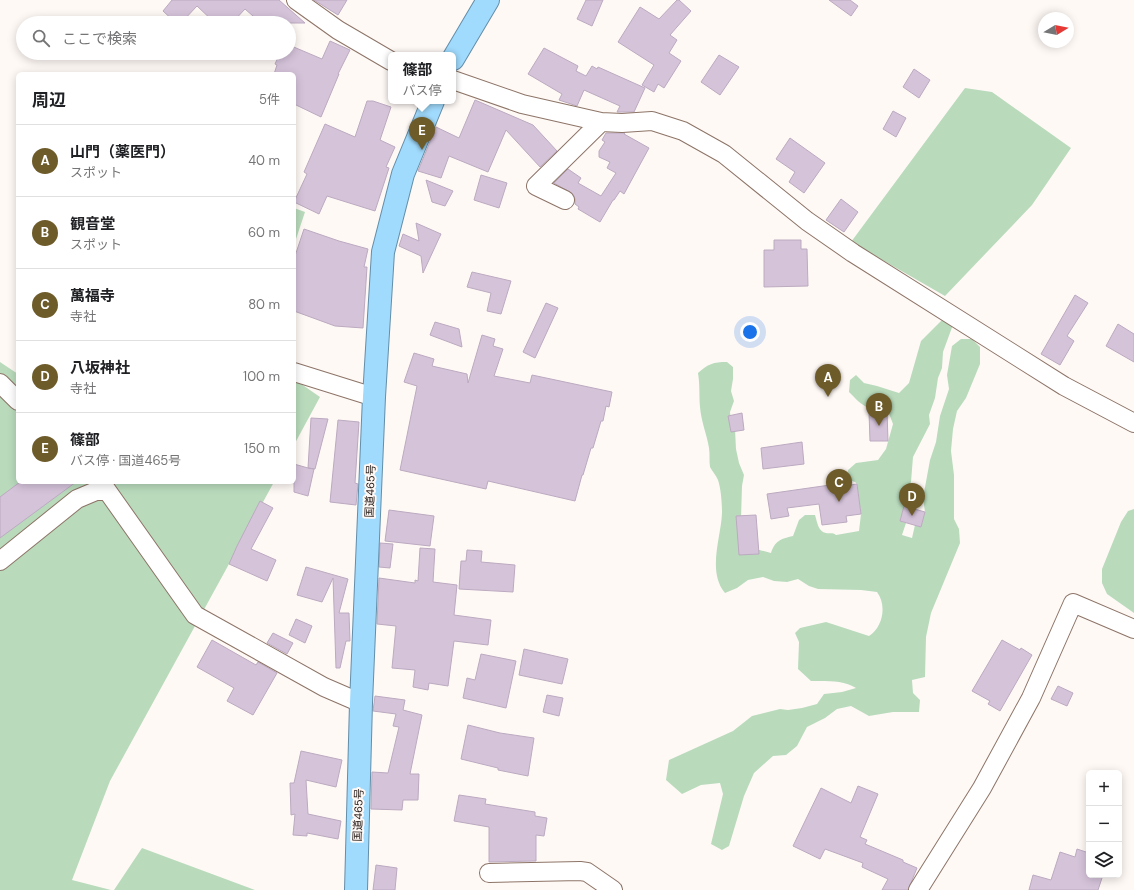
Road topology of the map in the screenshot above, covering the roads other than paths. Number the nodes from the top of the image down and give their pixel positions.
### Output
1 (296, 0) edge
2 (488, 0) edge
3 (456, 54) edge
4 (388, 58) edge
5 (456, 81) edge
6 (432, 104) edge
7 (601, 122) junction
8 (565, 200) dead end
9 (296, 373) edge
10 (0, 383) edge
11 (374, 397) junction
12 (16, 399) edge
13 (1134, 424) edge
14 (104, 487) edge
15 (0, 562) edge
16 (1134, 629) edge
17 (361, 703) junction
18 (489, 872) dead end
19 (356, 890) edge
20 (613, 890) edge
21 (918, 890) edge

1 - 4 street
2 - 3 highway
5 - 7 street
6 - 11 highway, 国道465号
7 - 8 street
7 - 13 street
9 - 11 street
10 - 12 street
11 - 17 highway, 国道465号
14 - 15 street
14 - 17 street
16 - 21 street
17 - 19 highway, 国道465号
18 - 20 street

